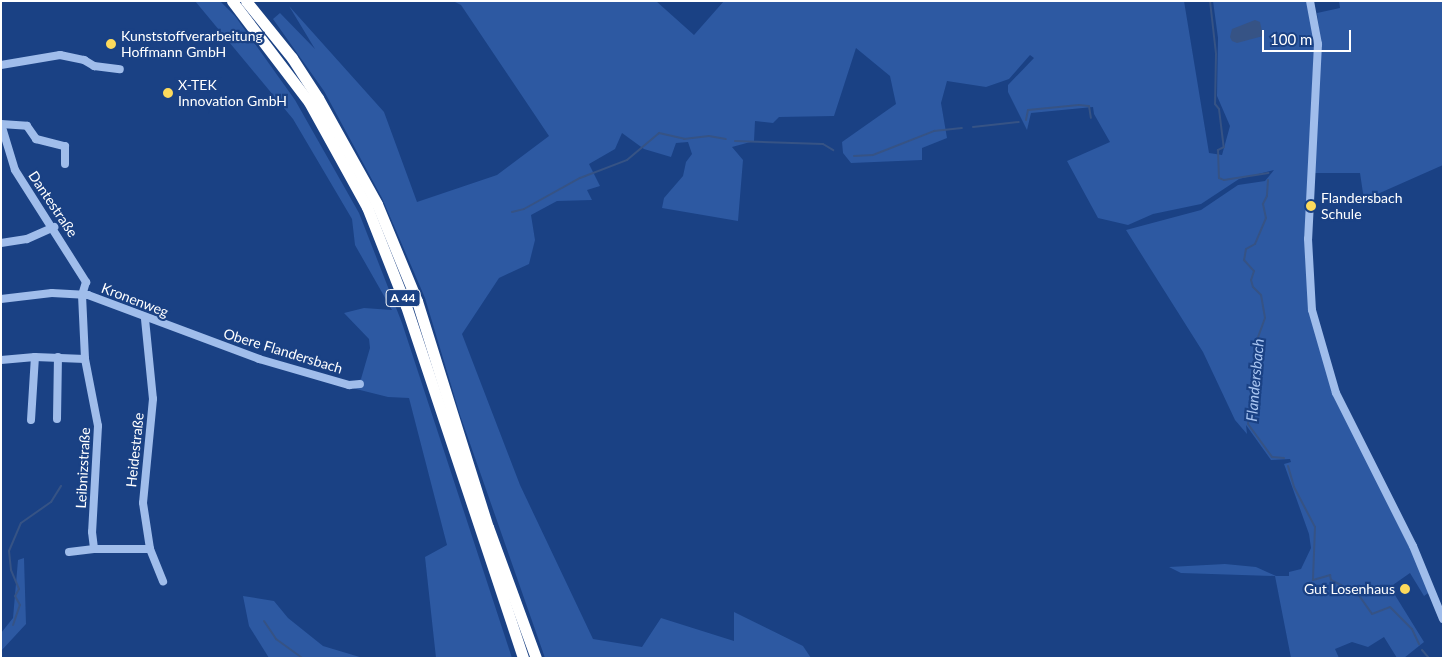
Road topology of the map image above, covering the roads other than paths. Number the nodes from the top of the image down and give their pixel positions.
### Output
1 (232, 1) edge
2 (246, 1) edge
3 (1310, 1) edge
4 (1, 65) edge
5 (120, 69) dead end
6 (1, 124) edge
7 (64, 164) dead end
8 (54, 227) junction
9 (1, 243) edge
10 (82, 295) junction
11 (1, 299) edge
12 (145, 319) junction
13 (198, 338) joint
14 (35, 356) junction
15 (58, 357) junction
16 (85, 359) junction
17 (1, 360) edge
18 (360, 384) dead end
19 (57, 419) dead end
20 (32, 420) dead end
21 (94, 549) junction
22 (150, 550) junction
23 (69, 552) dead end
24 (162, 580) dead end
25 (1443, 619) edge
26 (523, 658) edge
27 (536, 658) edge

1 - 26 highway, A 44
2 - 27 highway, A 44
3 - 25 street
4 - 5 street
6 - 7 street
6 - 8 street, Dantestraße
8 - 9 street
8 - 10 street, Dantestraße
10 - 11 street, Kronenweg
10 - 12 street, Kronenweg
10 - 16 street, Dantestraße
12 - 13 street, Kronenweg
12 - 22 street, Heidestraße
13 - 18 street, Obere Flandersbach
14 - 15 street
14 - 17 street
14 - 20 street
15 - 16 street
15 - 19 street
16 - 21 street, Leibnizstraße
21 - 22 street
21 - 23 street
22 - 24 street, Heidestraße

